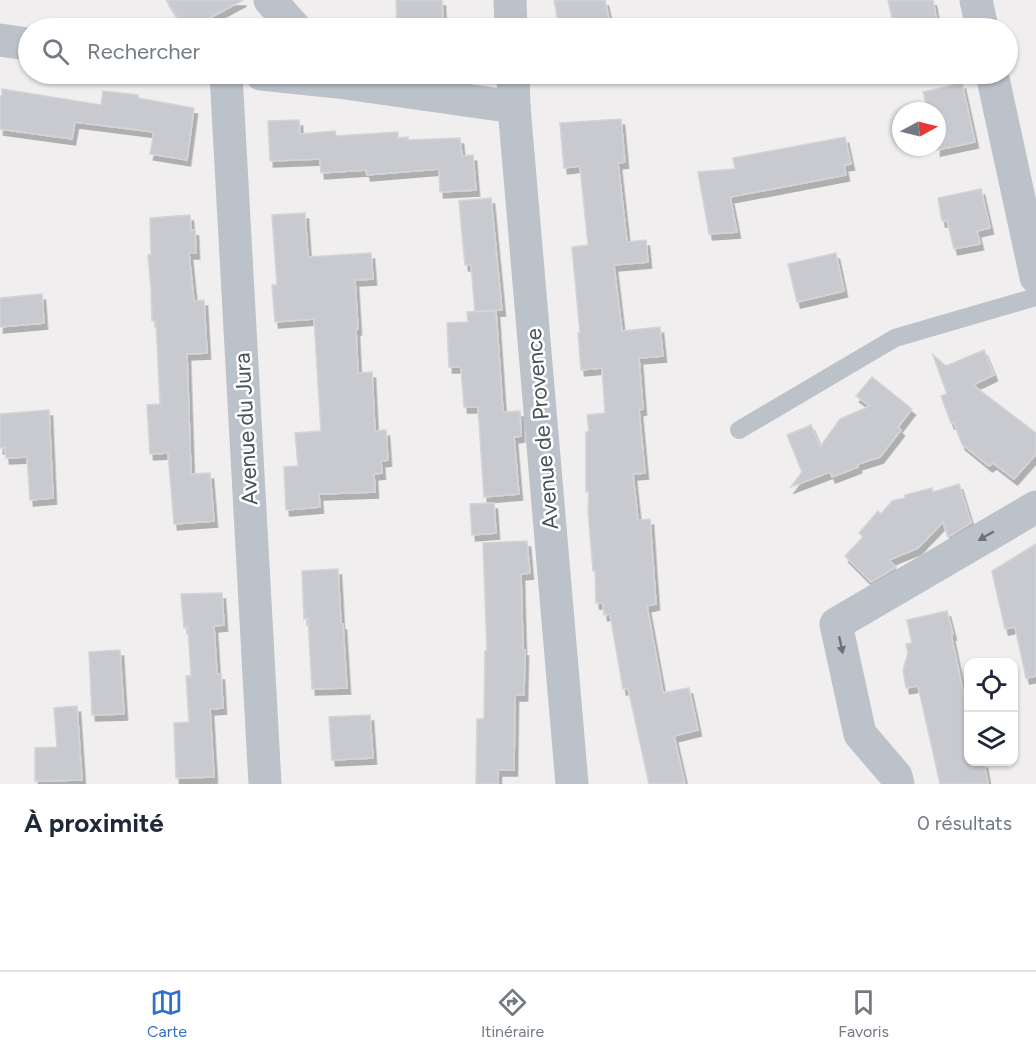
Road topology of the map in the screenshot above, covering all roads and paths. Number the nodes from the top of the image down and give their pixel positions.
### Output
1 (270, 0) edge
2 (510, 0) edge
3 (976, 0) edge
4 (286, 18) edge
5 (511, 18) edge
6 (980, 18) edge
7 (0, 40) edge
8 (18, 43) edge
9 (227, 84) edge
10 (372, 84) edge
11 (513, 84) edge
12 (994, 84) edge
13 (514, 107) junction
14 (1035, 263) edge
15 (1036, 297) edge
16 (739, 430) dead end
17 (1036, 507) edge
18 (265, 784) edge
19 (572, 784) edge
20 (898, 784) edge

1 - 4 street
2 - 5 street
3 - 6 street
7 - 8 street
9 - 18 street, Avenue du Jura
10 - 13 street
11 - 13 street, Avenue de Provence
12 - 14 street
13 - 19 street, Avenue de Provence
15 - 16 lane
17 -> 20 street

